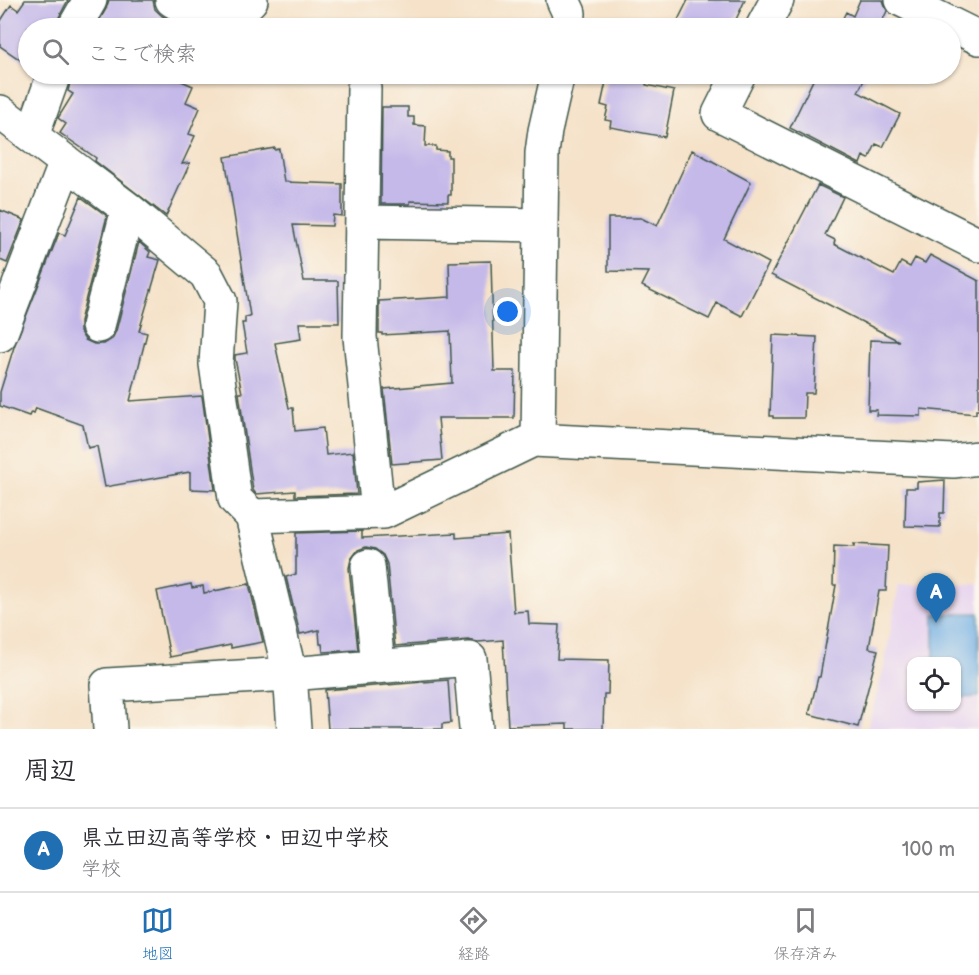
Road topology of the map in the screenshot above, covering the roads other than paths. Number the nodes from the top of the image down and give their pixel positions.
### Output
1 (90, 0) edge
2 (172, 0) edge
3 (251, 0) edge
4 (563, 0) edge
5 (777, 0) edge
6 (902, 0) edge
7 (80, 18) edge
8 (569, 18) edge
9 (767, 18) edge
10 (938, 18) edge
11 (961, 29) edge
12 (979, 38) edge
13 (50, 84) edge
14 (556, 84) edge
15 (734, 84) edge
16 (364, 88) dead end
17 (0, 112) edge
18 (32, 136) junction
19 (66, 162) junction
20 (128, 209) junction
21 (363, 222) junction
22 (541, 225) junction
23 (979, 245) edge
24 (98, 326) dead end
25 (0, 335) edge
26 (538, 440) junction
27 (979, 458) edge
28 (378, 512) junction
29 (252, 516) junction
30 (368, 566) dead end
31 (378, 666) junction
32 (290, 675) junction
33 (110, 729) edge
34 (294, 729) edge
35 (476, 729) edge

1 - 7 street
2 - 3 street
4 - 8 street
5 - 9 street
6 - 10 street
11 - 12 street
13 - 18 street
14 - 22 street
15 - 23 street
16 - 21 street
17 - 18 street
18 - 19 street
19 - 20 street
19 - 25 street
20 - 24 street
20 - 29 street
21 - 22 street
21 - 28 street
22 - 26 street
26 - 27 street
26 - 28 street
28 - 29 street
29 - 32 street
30 - 31 street
31 - 32 street
31 - 35 street
32 - 33 street
32 - 34 street

